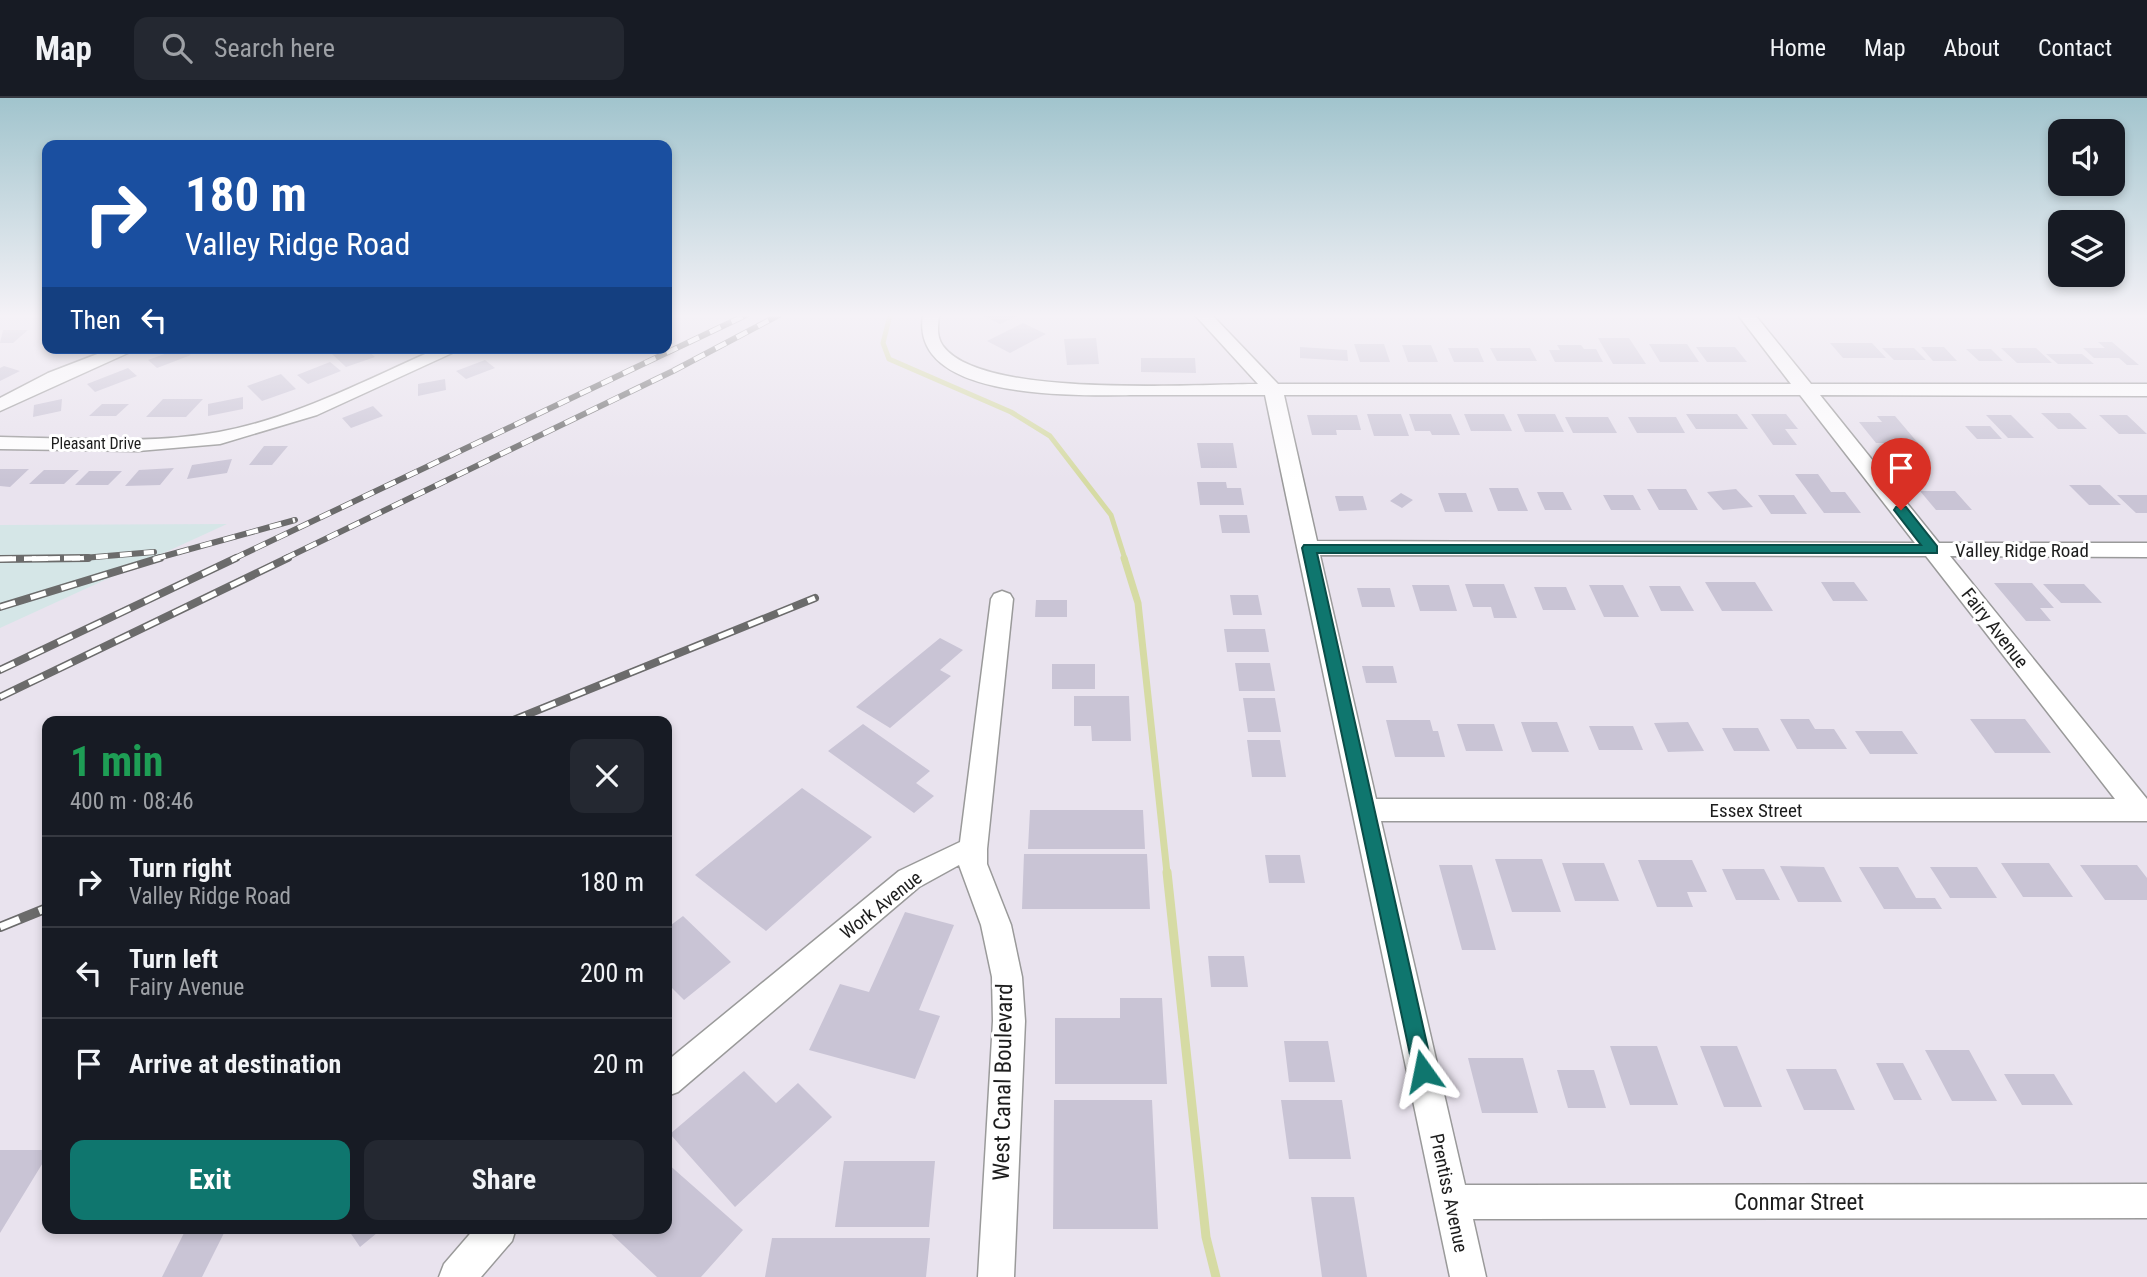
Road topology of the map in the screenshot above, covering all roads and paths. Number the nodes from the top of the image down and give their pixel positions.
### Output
1 (72, 370) edge
2 (402, 370) edge
3 (968, 370) edge
4 (1255, 370) edge
5 (1790, 370) edge
6 (1273, 389) junction
7 (1806, 390) junction
8 (2147, 390) edge
9 (0, 405) edge
10 (0, 443) edge
11 (1309, 548) junction
12 (1932, 550) junction
13 (2147, 550) edge
14 (1002, 599) dead end
15 (1366, 810) junction
16 (2143, 810) edge
17 (973, 849) junction
18 (672, 1077) edge
19 (2147, 1201) edge
20 (1451, 1202) junction
21 (494, 1234) edge
22 (457, 1277) edge
23 (996, 1277) edge
24 (1468, 1277) edge

1 - 9 street
2 - 10 street, Pleasant Drive
3 - 6 street
4 - 6 street
5 - 7 street, Fairy Avenue
6 - 7 street
6 - 11 street, Prentiss Avenue
7 - 8 street
7 - 12 street, Fairy Avenue
11 - 12 street, Valley Ridge Road
11 - 15 street, Prentiss Avenue
12 - 13 street, Valley Ridge Road
12 - 16 street, Fairy Avenue
14 - 17 street
15 - 16 street, Essex Street
15 - 20 street, Prentiss Avenue
17 - 18 street, Work Avenue
17 - 23 street, West Canal Boulevard
19 - 20 street, Conmar Street
20 - 24 street, Prentiss Avenue
21 - 22 street

